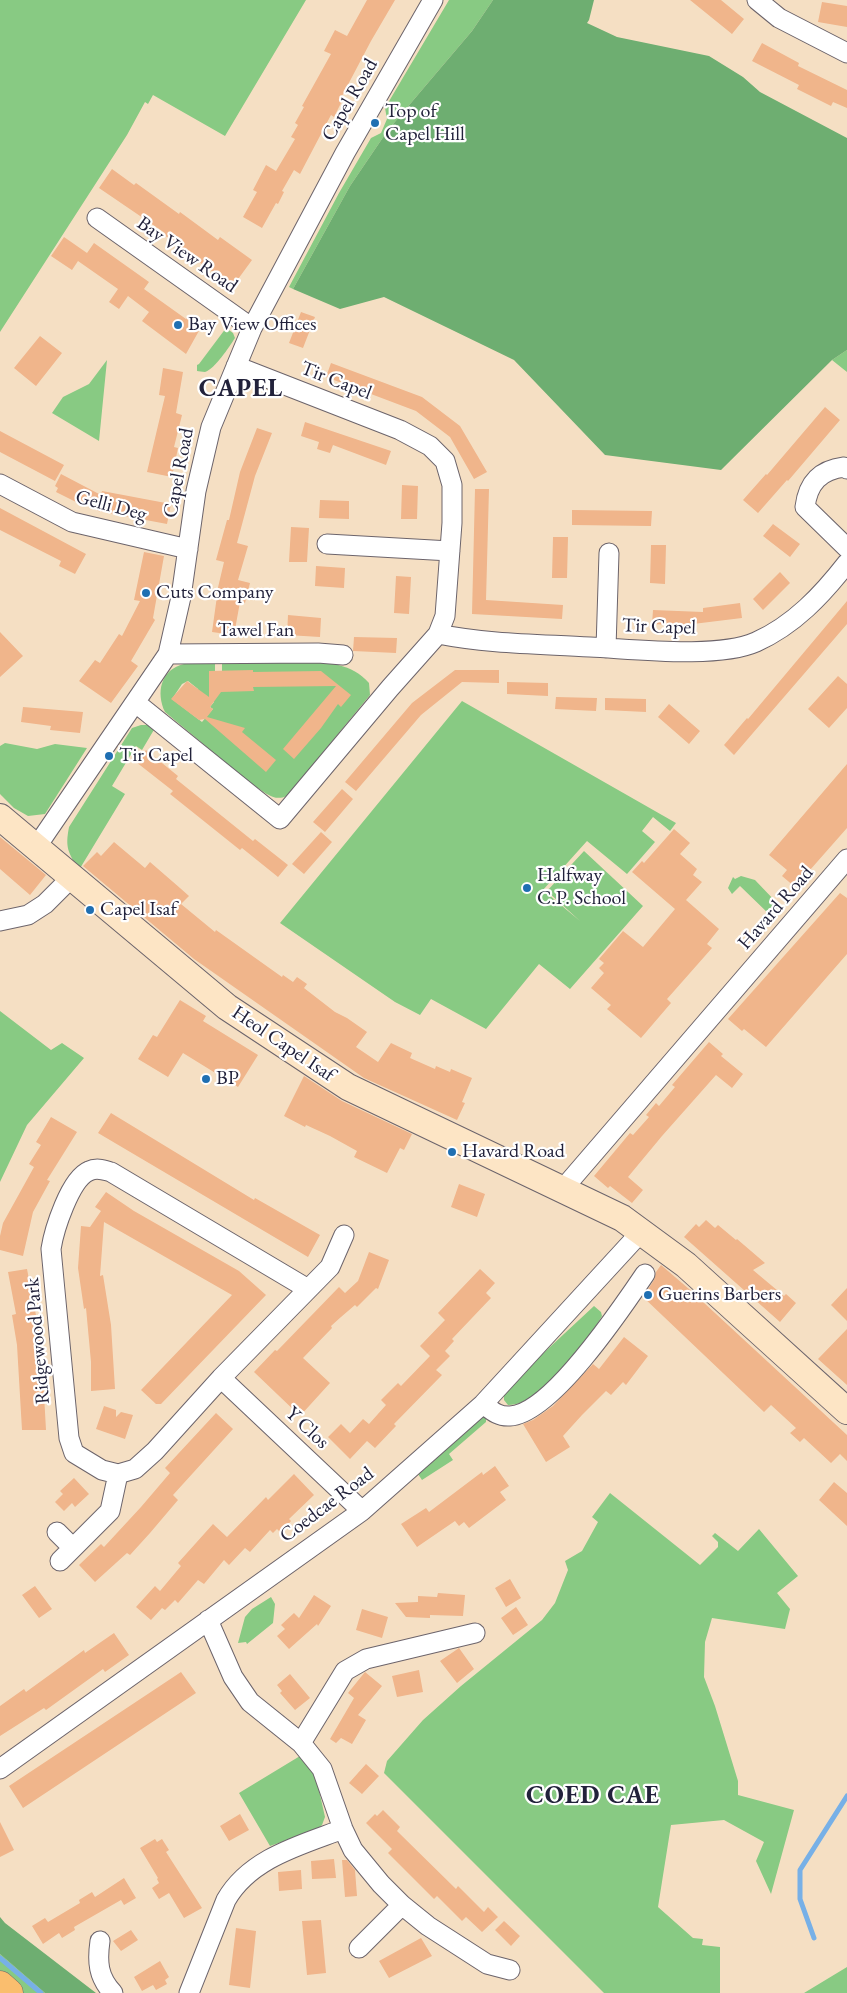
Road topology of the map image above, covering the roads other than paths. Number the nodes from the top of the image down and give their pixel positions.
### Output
1 (433, 0) edge
2 (757, 0) edge
3 (847, 53) edge
4 (96, 218) dead end
5 (252, 328) junction
6 (236, 366) junction
7 (847, 470) edge
8 (0, 484) edge
9 (328, 544) dead end
10 (847, 548) edge
11 (188, 549) junction
12 (450, 551) junction
13 (609, 554) dead end
14 (847, 563) edge
15 (438, 634) junction
16 (606, 648) junction
17 (168, 654) junction
18 (344, 655) dead end
19 (136, 702) junction
20 (0, 817) edge
21 (37, 846) junction
22 (847, 859) edge
23 (72, 877) junction
24 (0, 922) edge
25 (562, 1190) junction
26 (642, 1231) junction
27 (344, 1236) dead end
28 (645, 1274) dead end
29 (308, 1289) junction
30 (221, 1378) junction
31 (483, 1404) junction
32 (847, 1411) edge
33 (118, 1474) junction
34 (362, 1511) junction
35 (57, 1532) dead end
36 (208, 1620) junction
37 (475, 1633) dead end
38 (301, 1743) junction
39 (0, 1769) edge
40 (343, 1830) junction
41 (402, 1905) junction
42 (100, 1941) dead end
43 (359, 1948) dead end
44 (510, 1970) dead end
45 (0, 1984) edge
46 (9, 1993) edge
47 (113, 1993) edge
48 (189, 1993) edge

1 - 5 street, Capel Road
2 - 3 street
4 - 5 street, Bay View Road
5 - 6 street, Capel Road
6 - 11 street, Capel Road
6 - 12 street, Tir Capel
7 - 10 street
8 - 11 street, Gelli Deg
9 - 12 street
11 - 17 street, Capel Road
12 - 15 street, Tir Capel
13 - 16 street
14 - 16 street, Tir Capel
15 - 16 street, Tir Capel
15 - 19 street, Tir Capel
17 - 18 street, Tawel Fan
17 - 19 street, Capel Road
19 - 21 street, Capel Road
20 - 21 street, Heol Capel Isaf
21 - 23 street, Heol Capel Isaf
22 - 25 street, Havard Road
23 - 24 street
23 - 25 street, Heol Capel Isaf
25 - 26 street, Heol Capel Isaf
26 - 31 street, Coedcae Road
26 - 32 street, Heol Capel Isaf
27 - 29 street
28 - 31 street
29 - 30 street
29 - 33 street, Ridgewood Park
30 - 33 street
30 - 34 street, Y Clos
31 - 34 street, Coedcae Road
33 - 35 street
34 - 36 street, Coedcae Road
36 - 38 street
36 - 39 street, Coedcae Road
37 - 38 street
38 - 40 street
40 - 41 street
40 - 48 street
41 - 43 street
41 - 44 street
42 - 47 street
45 - 46 main road

